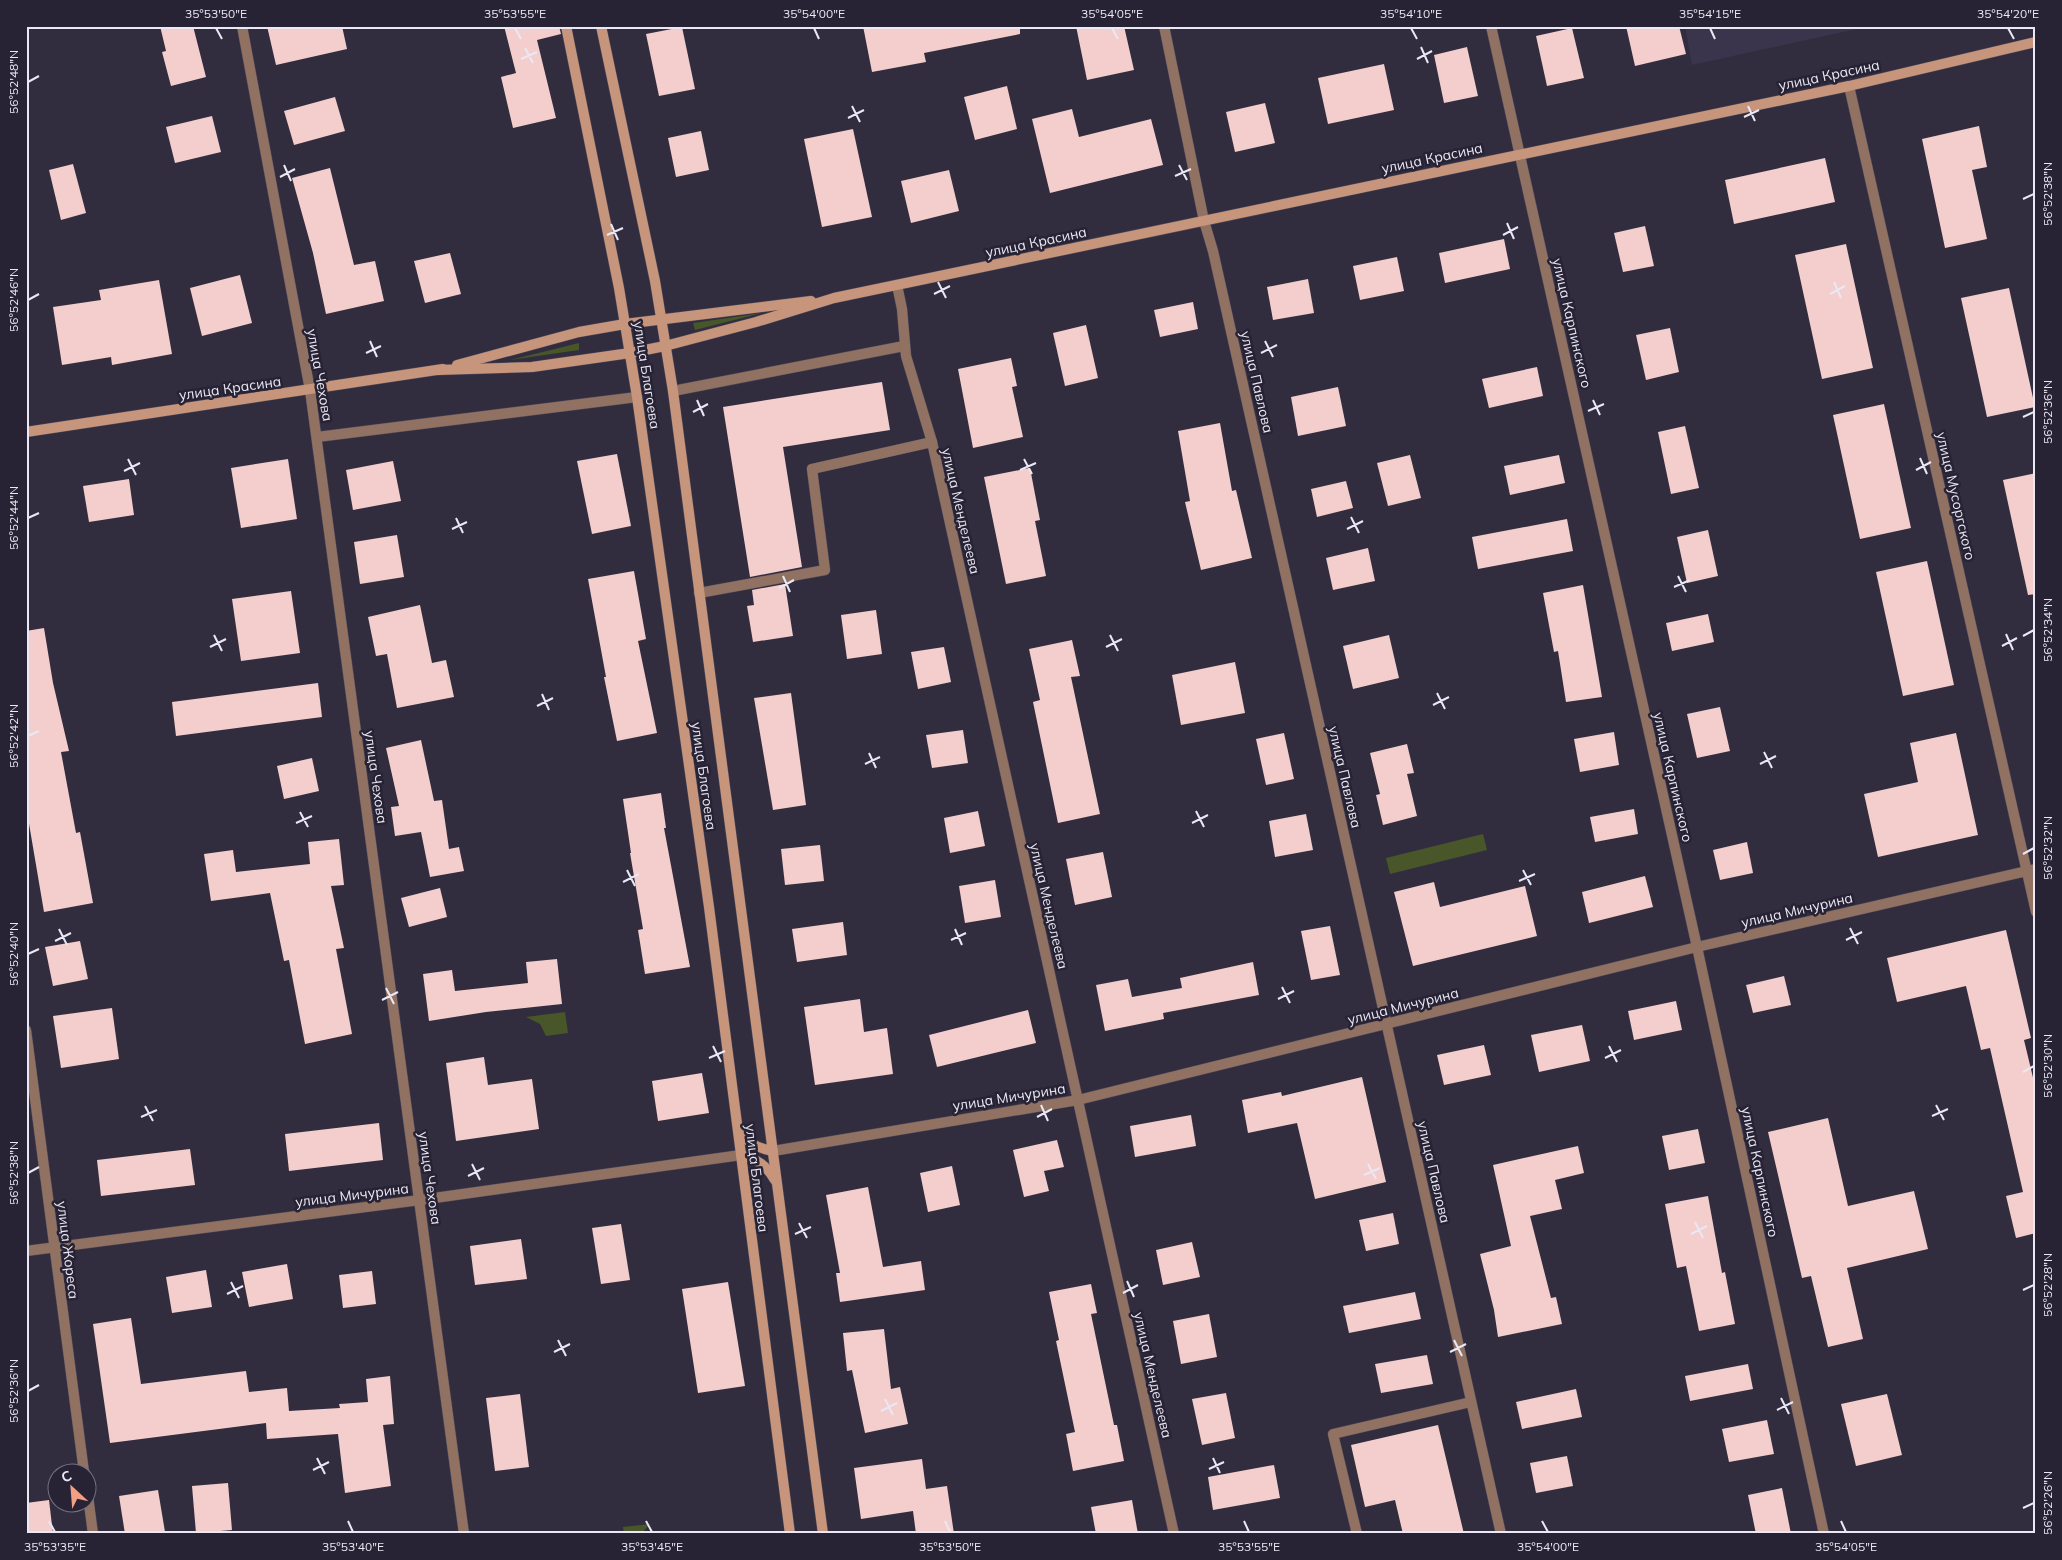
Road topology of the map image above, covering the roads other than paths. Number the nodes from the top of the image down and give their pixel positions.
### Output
1 (242, 26) edge
2 (566, 26) edge
3 (601, 26) edge
4 (1164, 26) edge
5 (1491, 26) edge
6 (2036, 42) edge
7 (1849, 86) junction
8 (1520, 153) junction
9 (1204, 221) junction
10 (897, 285) junction
11 (834, 298) junction
12 (661, 318) junction
13 (625, 324) junction
14 (665, 346) junction
15 (904, 346) junction
16 (630, 353) junction
17 (437, 370) junction
18 (310, 390) junction
19 (674, 391) junction
20 (637, 397) junction
21 (26, 432) edge
22 (317, 437) junction
23 (932, 442) junction
24 (699, 593) junction
25 (2031, 870) edge
26 (2036, 912) edge
27 (1697, 948) junction
28 (1387, 1025) junction
29 (26, 1030) edge
30 (1078, 1100) junction
31 (736, 1119) junction
32 (772, 1150) junction
33 (741, 1155) junction
34 (777, 1184) junction
35 (420, 1200) junction
36 (54, 1248) junction
37 (26, 1251) edge
38 (1471, 1402) junction
39 (83, 1462) edge
40 (90, 1512) edge
41 (92, 1534) edge
42 (464, 1534) edge
43 (790, 1534) edge
44 (823, 1534) edge
45 (1174, 1534) edge
46 (1356, 1534) edge
47 (1501, 1534) edge
48 (1824, 1534) edge

1 - 18 street, улица Чехова
2 - 13 main road, улица Благоева
3 - 12 main road, улица Благоева
4 - 9 street, улица Павлова
5 - 8 street, улица Карпинского
6 - 7 main road, улица Красина
7 - 8 main road, улица Красина
7 - 25 street, улица Мусоргского
8 - 9 main road, улица Красина
8 - 27 street, улица Карпинского
9 - 10 main road, улица Красина
9 - 28 street, улица Павлова
10 - 11 main road, улица Красина
10 - 15 street, улица Менделеева
11 - 12 main road, улица Красина
11 - 14 main road, улица Красина
12 - 13 main road, улица Красина
12 - 14 main road, улица Благоева
13 - 16 main road, улица Благоева
13 - 17 main road, улица Красина
14 - 16 main road, улица Красина
14 - 19 main road, улица Благоева
15 - 19 street
15 - 23 street, улица Менделеева
16 - 17 main road, улица Красина
16 - 20 main road, улица Благоева
17 - 18 main road, улица Красина
18 - 21 main road, улица Красина
18 - 22 street, улица Чехова
19 - 24 main road, улица Благоева
20 - 22 street
20 - 31 main road, улица Благоева
22 - 35 street, улица Чехова
23 - 24 street
23 - 30 street, улица Менделеева
24 - 32 main road, улица Благоева
25 - 26 street, улица Мусоргского
25 - 27 street, улица Мичурина
27 - 28 street, улица Мичурина
27 - 48 street, улица Карпинского
28 - 30 street, улица Мичурина
28 - 38 street, улица Павлова
29 - 36 street, улица Жореса
30 - 32 street, улица Мичурина
30 - 45 street, улица Менделеева
31 - 32 main road
31 - 33 main road, улица Благоева
32 - 34 main road, улица Благоева
33 - 34 main road
33 - 35 street, улица Мичурина
33 - 43 main road, улица Благоева
34 - 44 main road, улица Благоева
35 - 36 street, улица Мичурина
35 - 42 street, улица Чехова
36 - 37 street, улица Мичурина
36 - 39 street, улица Жореса
38 - 46 street
38 - 47 street, улица Павлова
40 - 41 street

